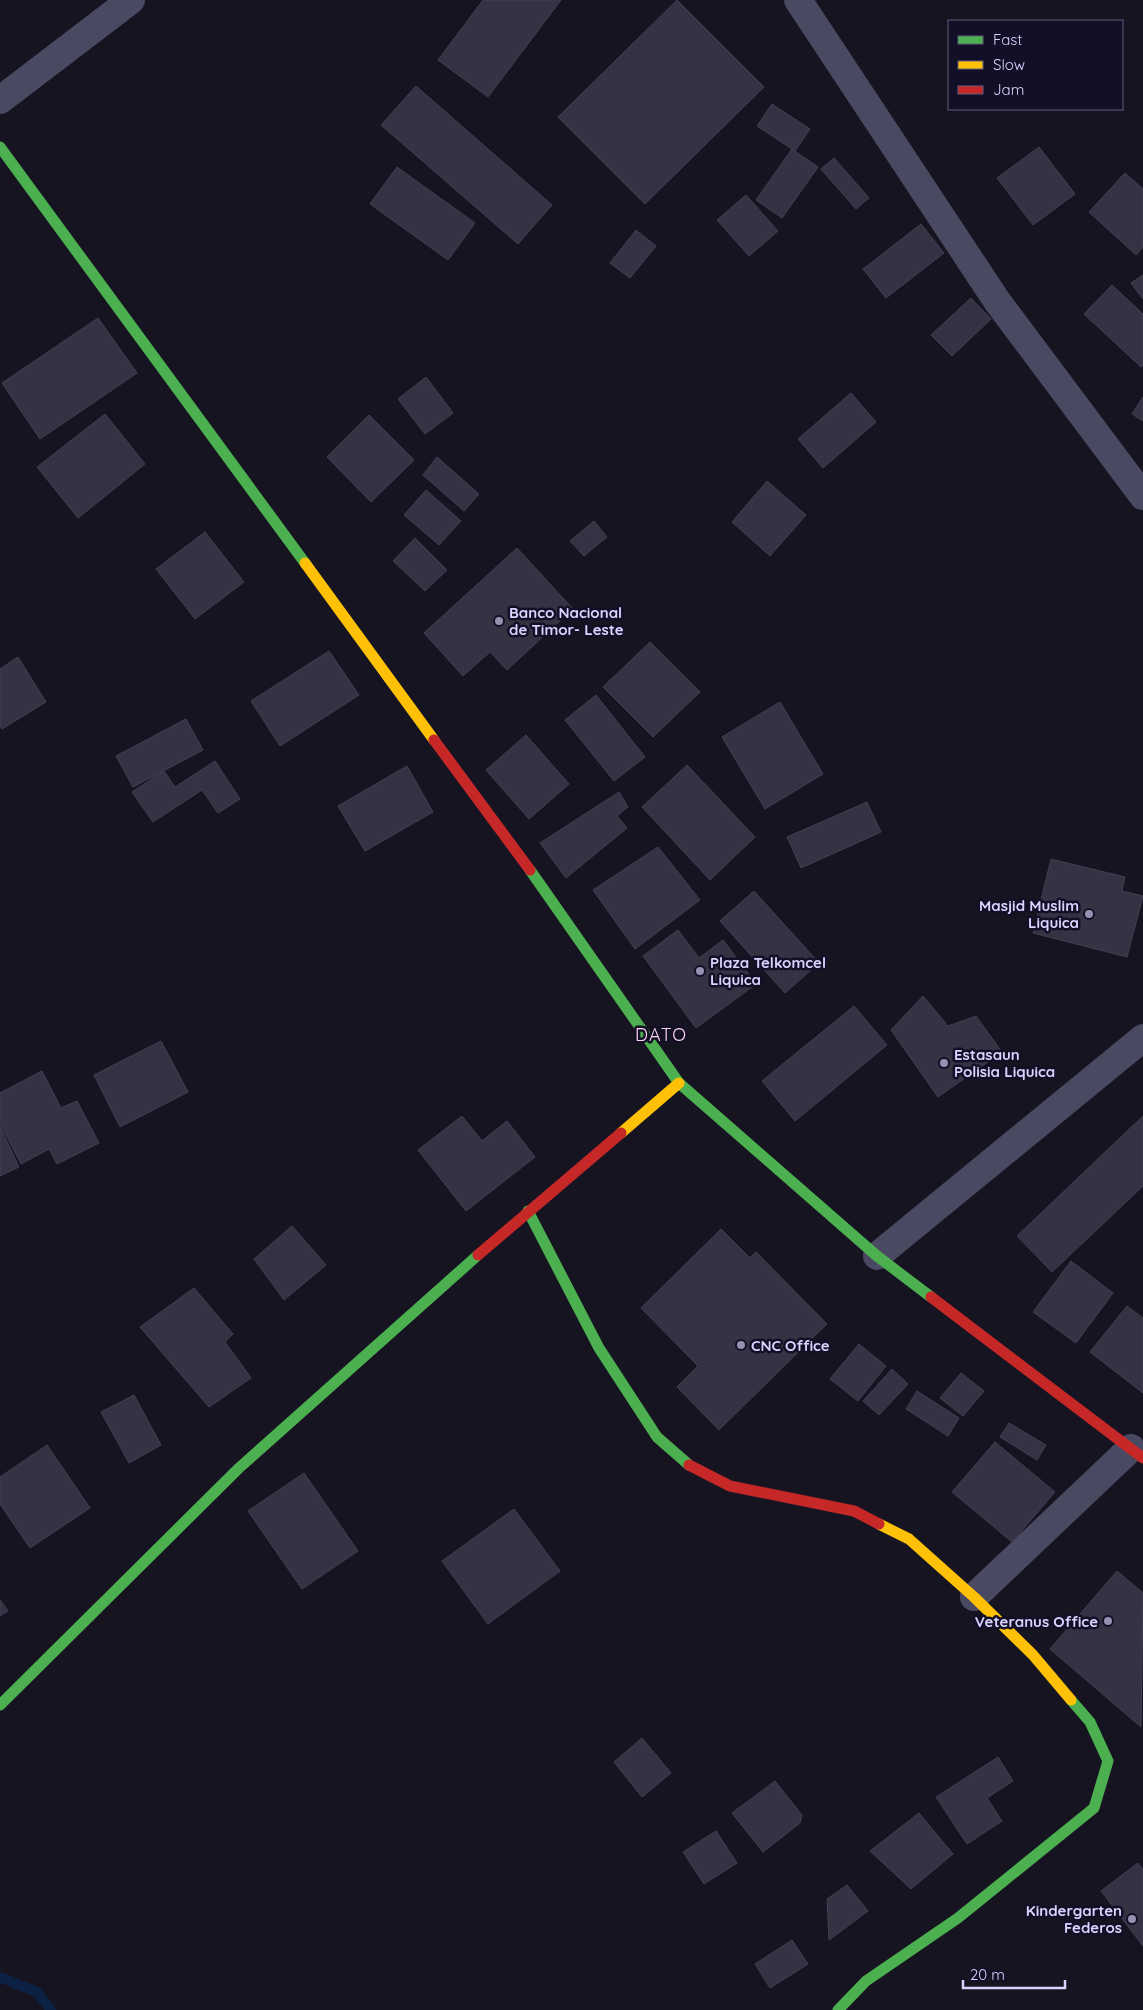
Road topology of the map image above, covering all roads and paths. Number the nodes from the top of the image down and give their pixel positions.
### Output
1 (131, 0) edge
2 (798, 0) edge
3 (0, 100) edge
4 (0, 147) edge
5 (1143, 496) edge
6 (1143, 1038) edge
7 (679, 1083) junction
8 (528, 1211) junction
9 (877, 1256) junction
10 (1137, 1453) edge
11 (974, 1597) junction
12 (0, 1705) edge
13 (838, 2010) edge

1 - 3 street
2 - 5 street
4 - 7 street
6 - 9 street
7 - 8 street
7 - 9 street
8 - 11 street
8 - 12 street
9 - 10 street
10 - 11 street
11 - 13 street

